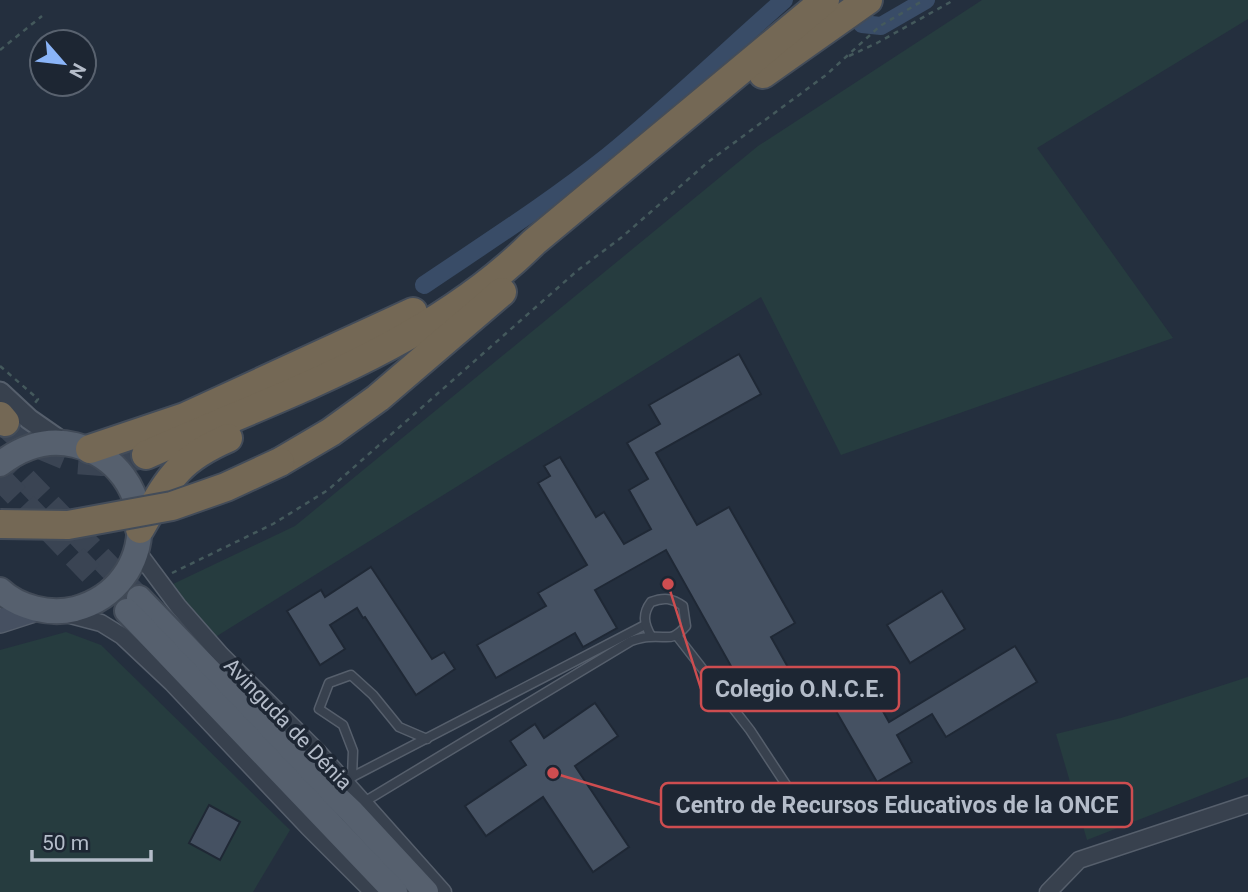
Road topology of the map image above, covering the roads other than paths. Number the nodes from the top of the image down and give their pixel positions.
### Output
1 (825, 0) edge
2 (846, 0) edge
3 (868, 0) edge
4 (761, 75) junction
5 (540, 249) junction
6 (0, 392) edge
7 (62, 442) junction
8 (90, 449) junction
9 (146, 455) tunnel mouth
10 (0, 464) edge
11 (0, 524) edge
12 (139, 540) junction
13 (0, 590) edge
14 (46, 610) junction
15 (0, 621) edge
16 (645, 625) junction
17 (651, 636) junction
18 (677, 636) junction
19 (427, 739) junction
20 (346, 777) junction
21 (364, 802) junction
22 (1248, 804) edge
23 (841, 821) dead end
24 (373, 892) edge
25 (395, 892) edge
26 (426, 892) edge
27 (443, 892) edge
28 (1048, 892) edge

1 - 5 highway
2 - 4 highway
3 - 4 highway
4 - 5 highway
5 - 8 highway
5 - 9 highway
5 - 11 highway, bridge
5 - 12 highway
6 - 7 street
7 - 8 main road
7 - 10 main road
8 - 12 main road
12 - 14 main road
12 - 20 street, Avinguda de Dénia
13 - 14 main road
14 - 15 main road
14 - 24 street
16 - 17 lane
16 - 18 lane
16 - 19 lane
17 - 18 lane
17 - 21 lane
18 - 23 lane
19 - 20 lane
19 - 20 lane
20 - 21 street, Avinguda de Dénia
21 - 27 street, Avinguda de Dénia
22 - 28 street
25 - 26 main road, Avinguda de Dénia

